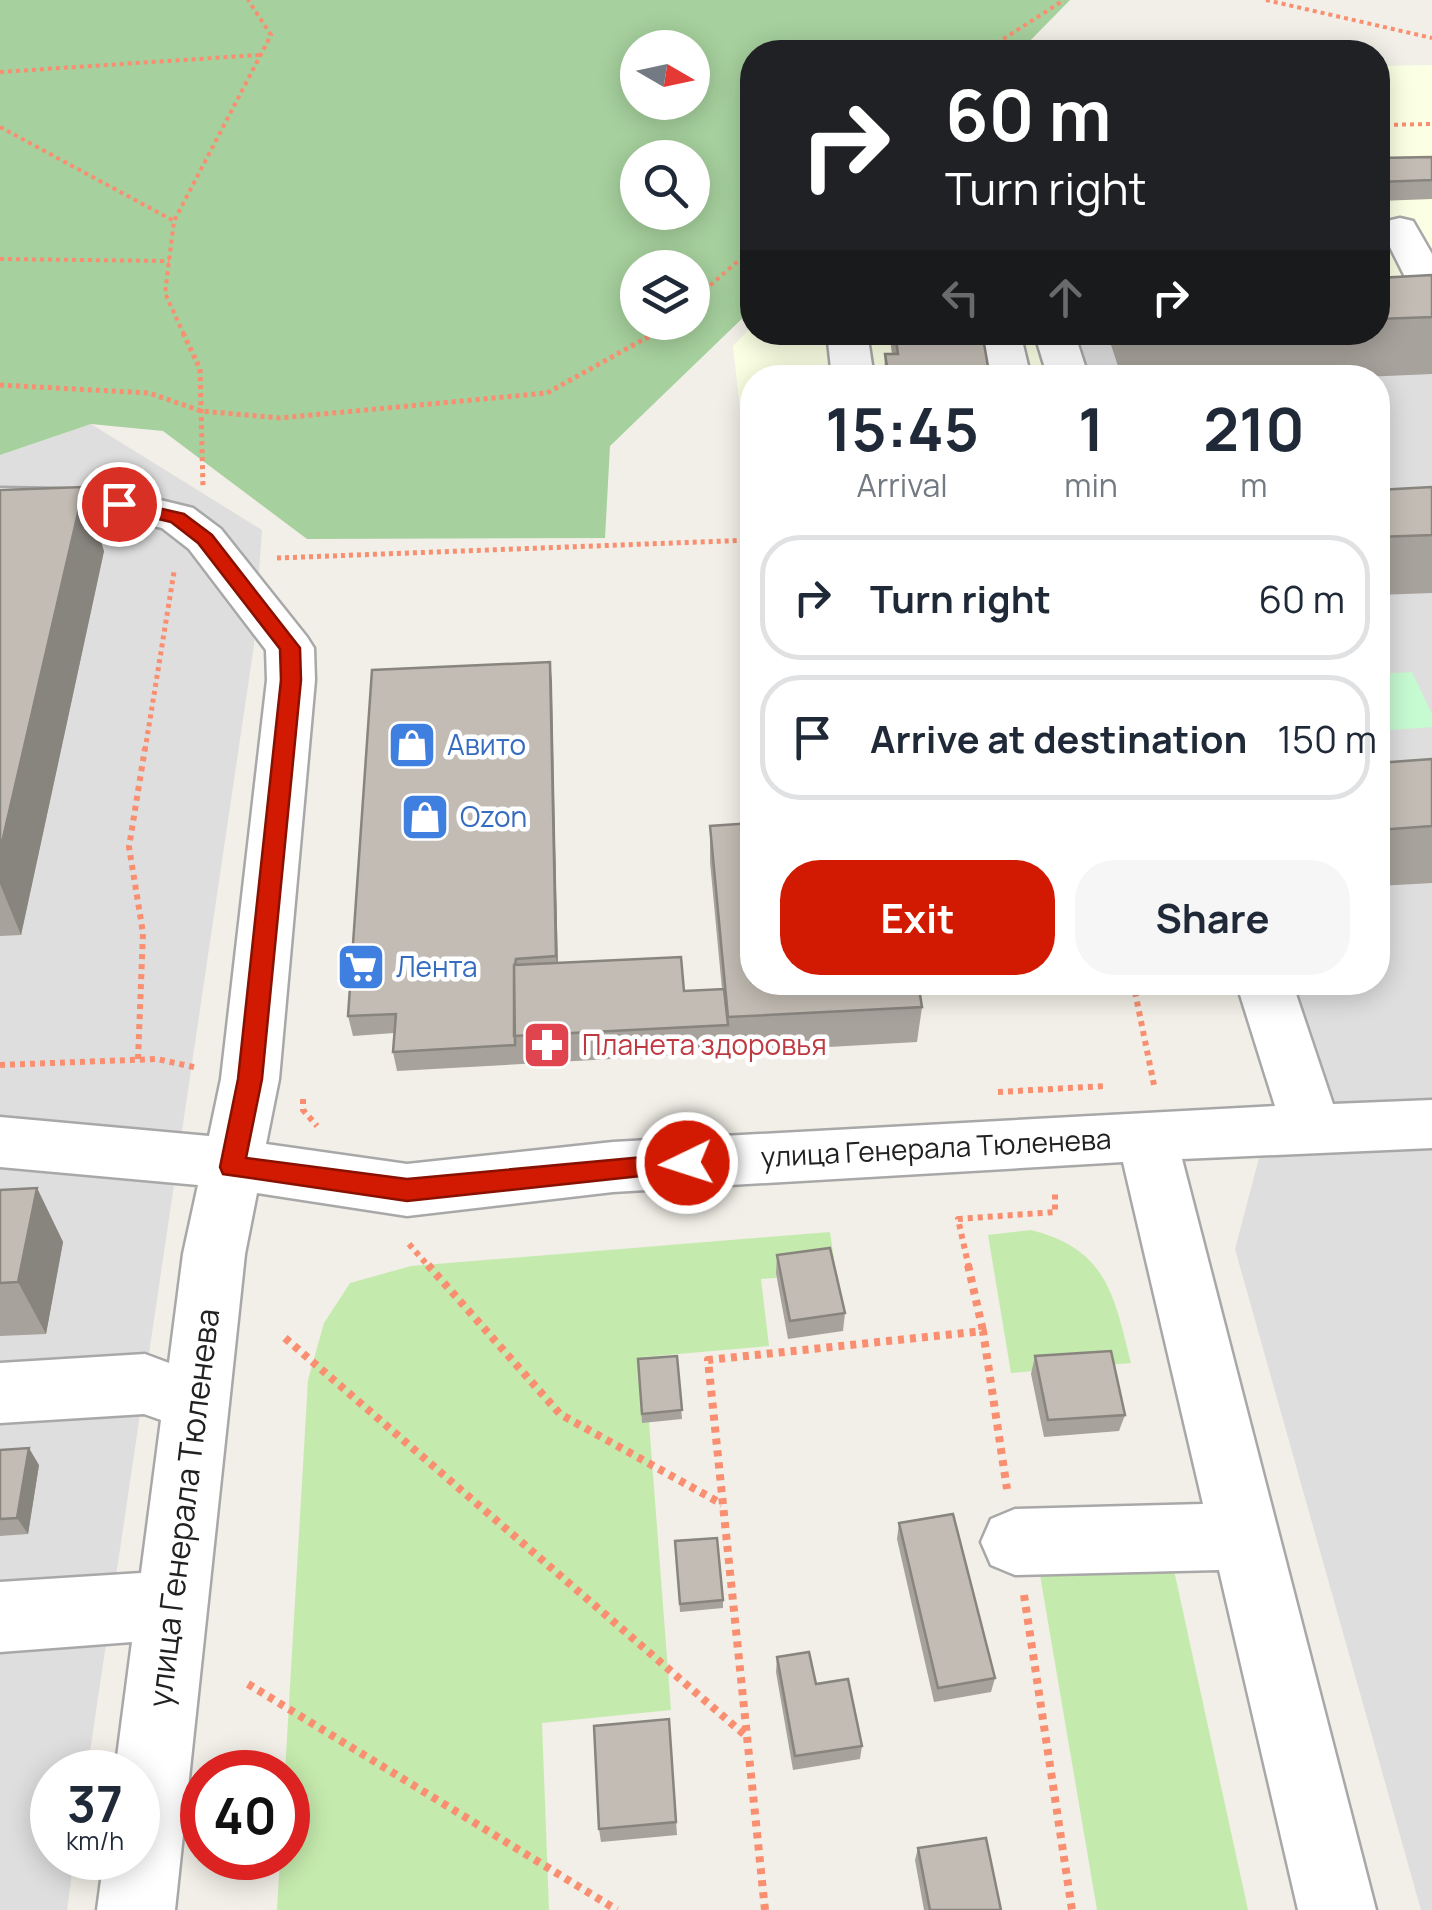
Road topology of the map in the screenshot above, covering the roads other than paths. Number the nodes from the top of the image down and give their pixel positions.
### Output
1 (1403, 229) edge
2 (1420, 300) edge
3 (0, 502) edge
4 (1268, 995) edge
5 (1150, 1106) junction
6 (1432, 1124) edge
7 (1312, 1131) junction
8 (0, 1142) edge
9 (232, 1167) junction
10 (0, 1392) edge
11 (194, 1404) junction
12 (1245, 1536) junction
13 (1015, 1542) road end
14 (172, 1605) junction
15 (0, 1618) edge
16 (136, 1910) edge
17 (1337, 1910) edge

1 - 2 street
3 - 9 street, улица Генерала Тюленева
4 - 7 street
5 - 7 street
5 - 9 street, улица Генерала Тюленева
5 - 12 street, улица Генерала Тюленева
6 - 7 street
8 - 9 street
9 - 11 street, улица Генерала Тюленева
10 - 11 street
11 - 14 street, улица Генерала Тюленева
12 - 13 street
12 - 17 street, улица Генерала Тюленева
14 - 15 street
14 - 16 street, улица Генерала Тюленева

